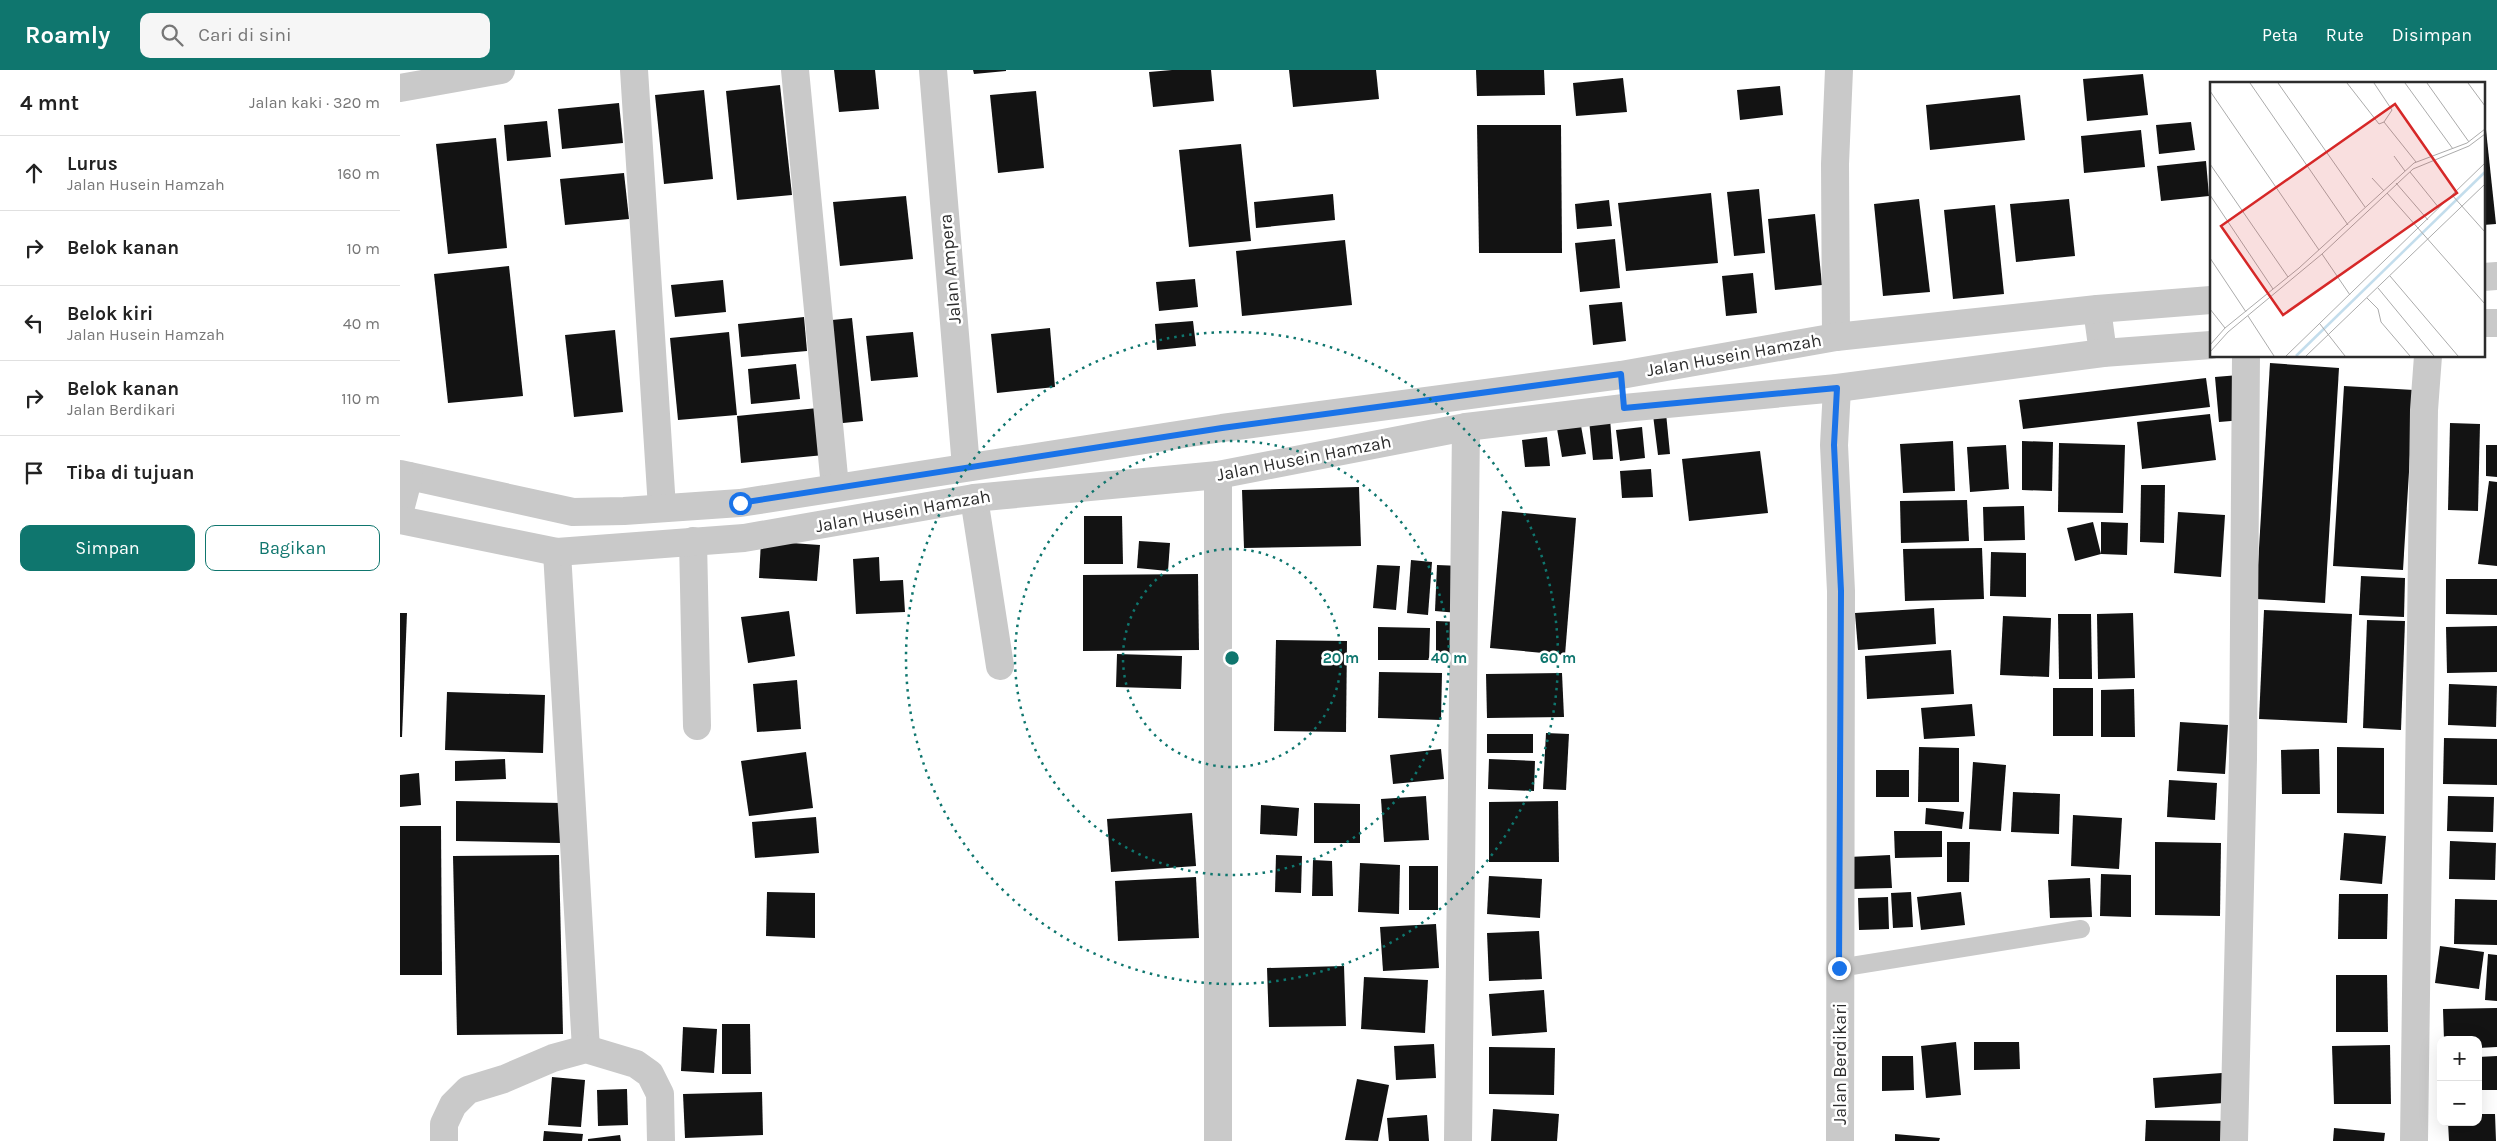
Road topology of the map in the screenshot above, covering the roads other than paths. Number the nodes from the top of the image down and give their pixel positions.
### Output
1 (501, 70) edge
2 (634, 70) edge
3 (795, 70) edge
4 (933, 70) edge
5 (1839, 70) edge
6 (454, 74) edge
7 (400, 88) edge
8 (2497, 276) edge
9 (2484, 277) edge
10 (2210, 300) edge
11 (2097, 309) junction
12 (2497, 322) edge
13 (2484, 324) edge
14 (1836, 336) junction
15 (2210, 345) edge
16 (2103, 353) junction
17 (2246, 358) edge
18 (2428, 358) edge
19 (1621, 374) junction
20 (1837, 388) junction
21 (1624, 408) junction
22 (1466, 427) junction
23 (966, 467) junction
24 (404, 475) edge
25 (1218, 475) junction
26 (834, 487) junction
27 (974, 498) junction
28 (662, 508) junction
29 (400, 510) edge
30 (400, 520) edge
31 (693, 541) junction
32 (557, 552) junction
33 (1000, 666) dead end
34 (697, 726) dead end
35 (2081, 929) dead end
36 (1839, 968) junction
37 (586, 1049) junction
38 (444, 1141) edge
39 (660, 1141) edge
40 (1218, 1141) edge
41 (1458, 1141) edge
42 (1840, 1141) edge
43 (2234, 1141) edge
44 (2414, 1141) edge

1 - 6 street
2 - 28 street
3 - 26 street
4 - 23 street, Jalan Ampera
5 - 14 street
6 - 7 street
8 - 9 street
10 - 11 street, Jalan Husein Hamzah
11 - 14 street, Jalan Husein Hamzah
11 - 16 street
12 - 13 street
14 - 19 street, Jalan Husein Hamzah
15 - 16 street, Jalan Husein Hamzah
16 - 20 street, Jalan Husein Hamzah
17 - 43 street
18 - 44 street
19 - 21 street
19 - 23 street, Jalan Husein Hamzah
20 - 21 street, Jalan Husein Hamzah
20 - 36 street, Jalan Berdikari
21 - 22 street, Jalan Husein Hamzah
22 - 25 street, Jalan Husein Hamzah
22 - 41 street
23 - 26 street, Jalan Husein Hamzah
24 - 28 street, Jalan Husein Hamzah
24 - 29 street
25 - 27 street, Jalan Husein Hamzah
25 - 40 street
26 - 28 street, Jalan Husein Hamzah
27 - 31 street, Jalan Husein Hamzah
27 - 33 street
30 - 32 street, Jalan Husein Hamzah
31 - 32 street, Jalan Husein Hamzah
31 - 34 street
32 - 37 street
35 - 36 lane
36 - 42 street, Jalan Berdikari
37 - 38 street
37 - 39 street

